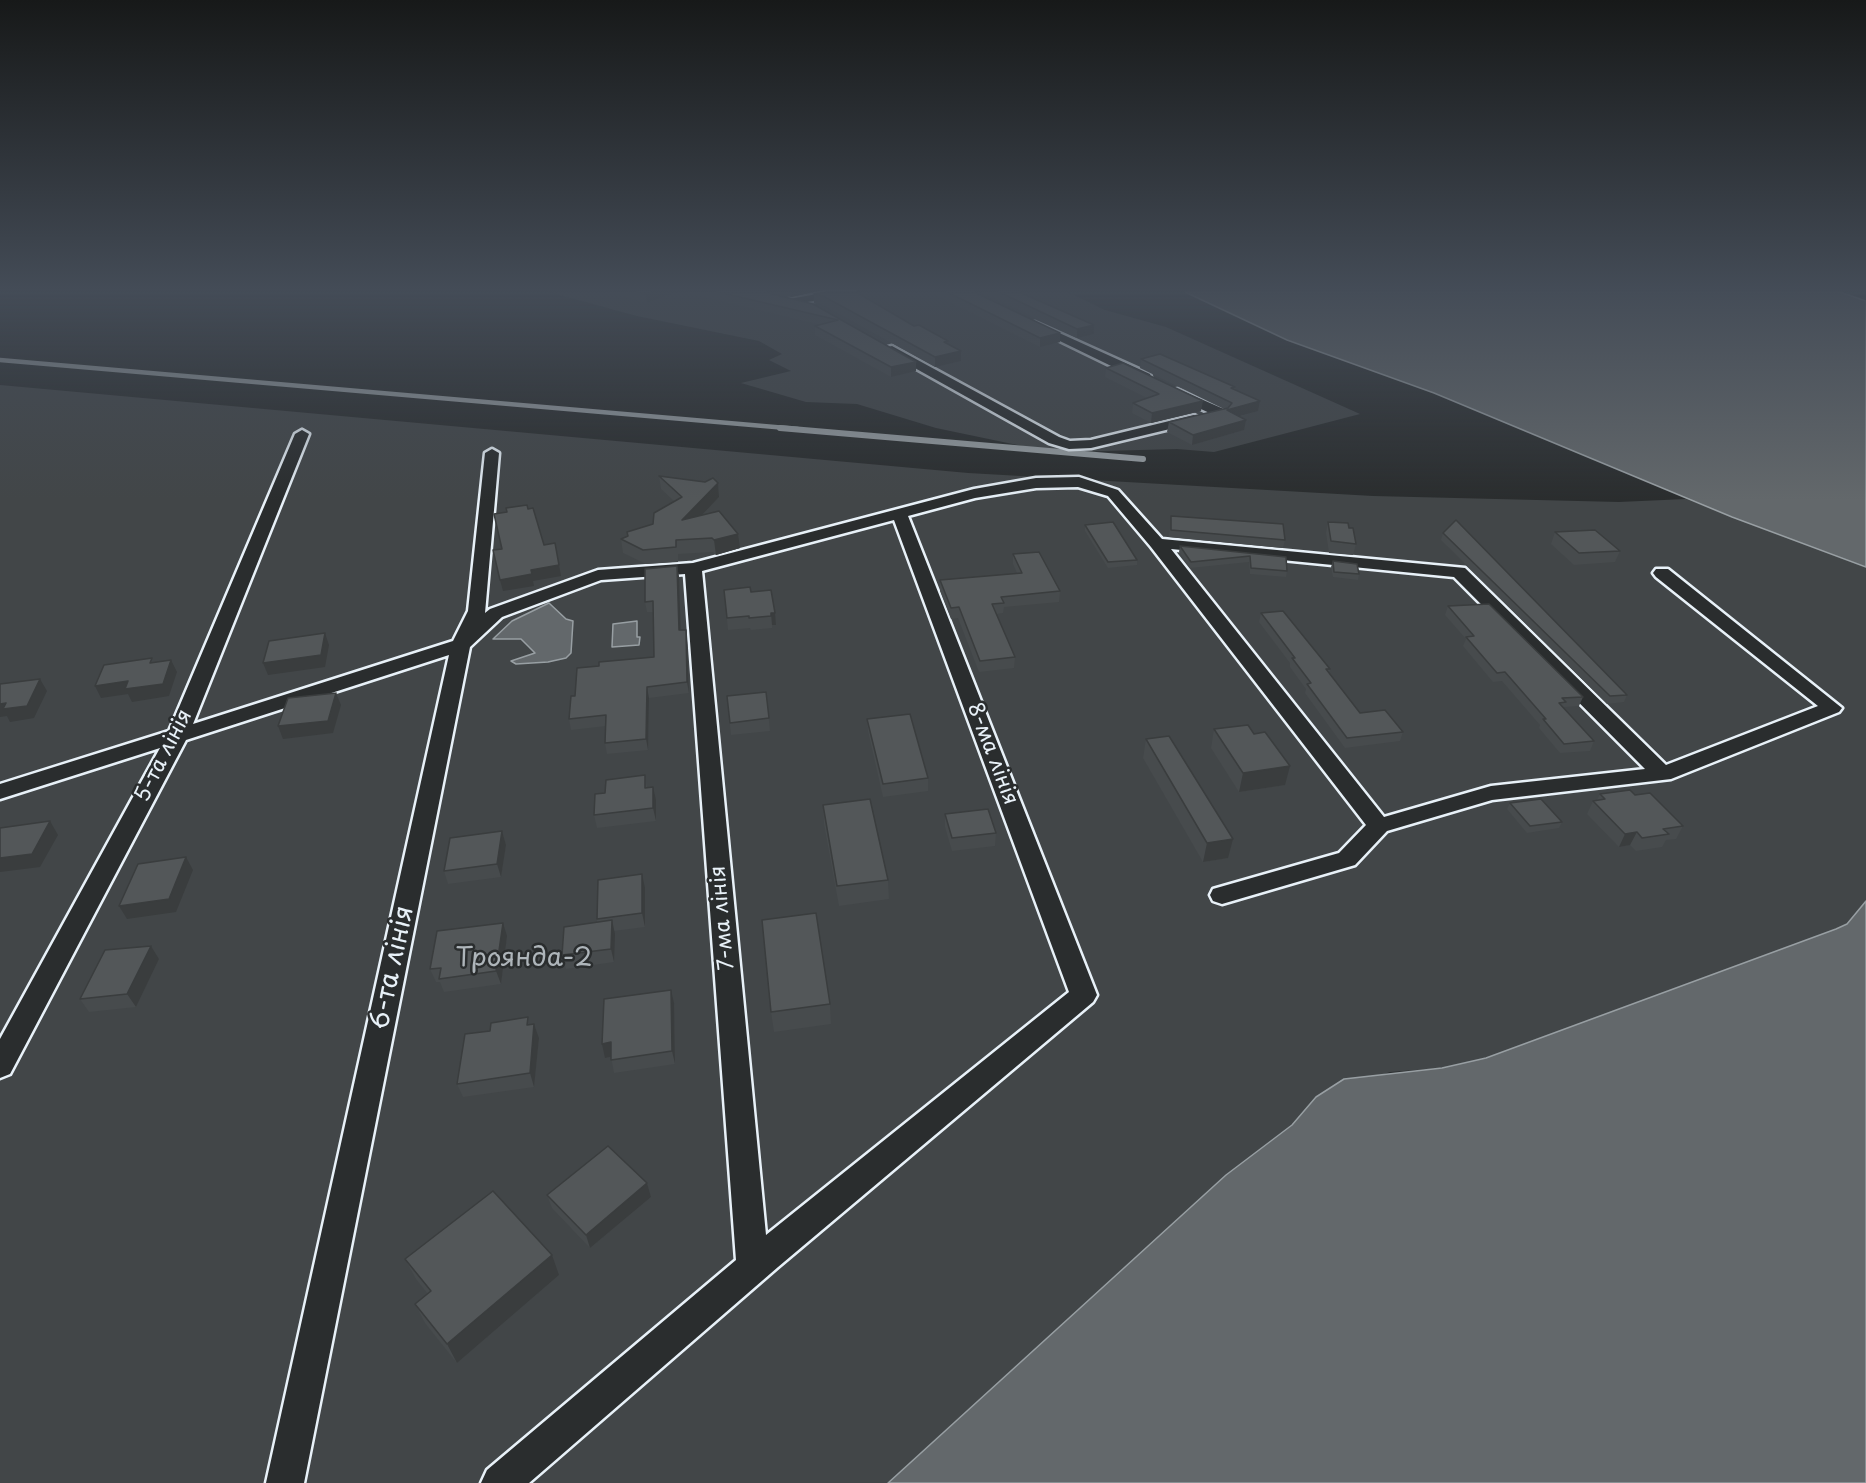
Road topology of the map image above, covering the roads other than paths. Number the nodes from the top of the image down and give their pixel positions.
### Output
1 (913, 361) edge
2 (1113, 361) edge
3 (302, 434) dead end
4 (492, 453) dead end
5 (899, 513) junction
6 (1157, 543) junction
7 (693, 568) junction
8 (1662, 573) dead end
9 (461, 645) junction
10 (178, 735) junction
11 (1663, 774) junction
12 (0, 792) edge
13 (1379, 826) junction
14 (1222, 895) dead end
15 (0, 1066) edge
16 (753, 1268) junction
17 (285, 1483) edge
18 (500, 1483) edge

1 - 2 street
3 - 10 street, 5-та лінія
4 - 9 street, 6-та лінія
5 - 6 street
5 - 7 street
5 - 16 street, 8-ма лінія
6 - 11 street
6 - 13 street
7 - 9 street
7 - 16 street, 7-ма лінія
8 - 11 street
9 - 10 street
9 - 17 street, 6-та лінія
10 - 12 street
10 - 15 street, 5-та лінія
11 - 13 street
13 - 14 street
16 - 18 street

